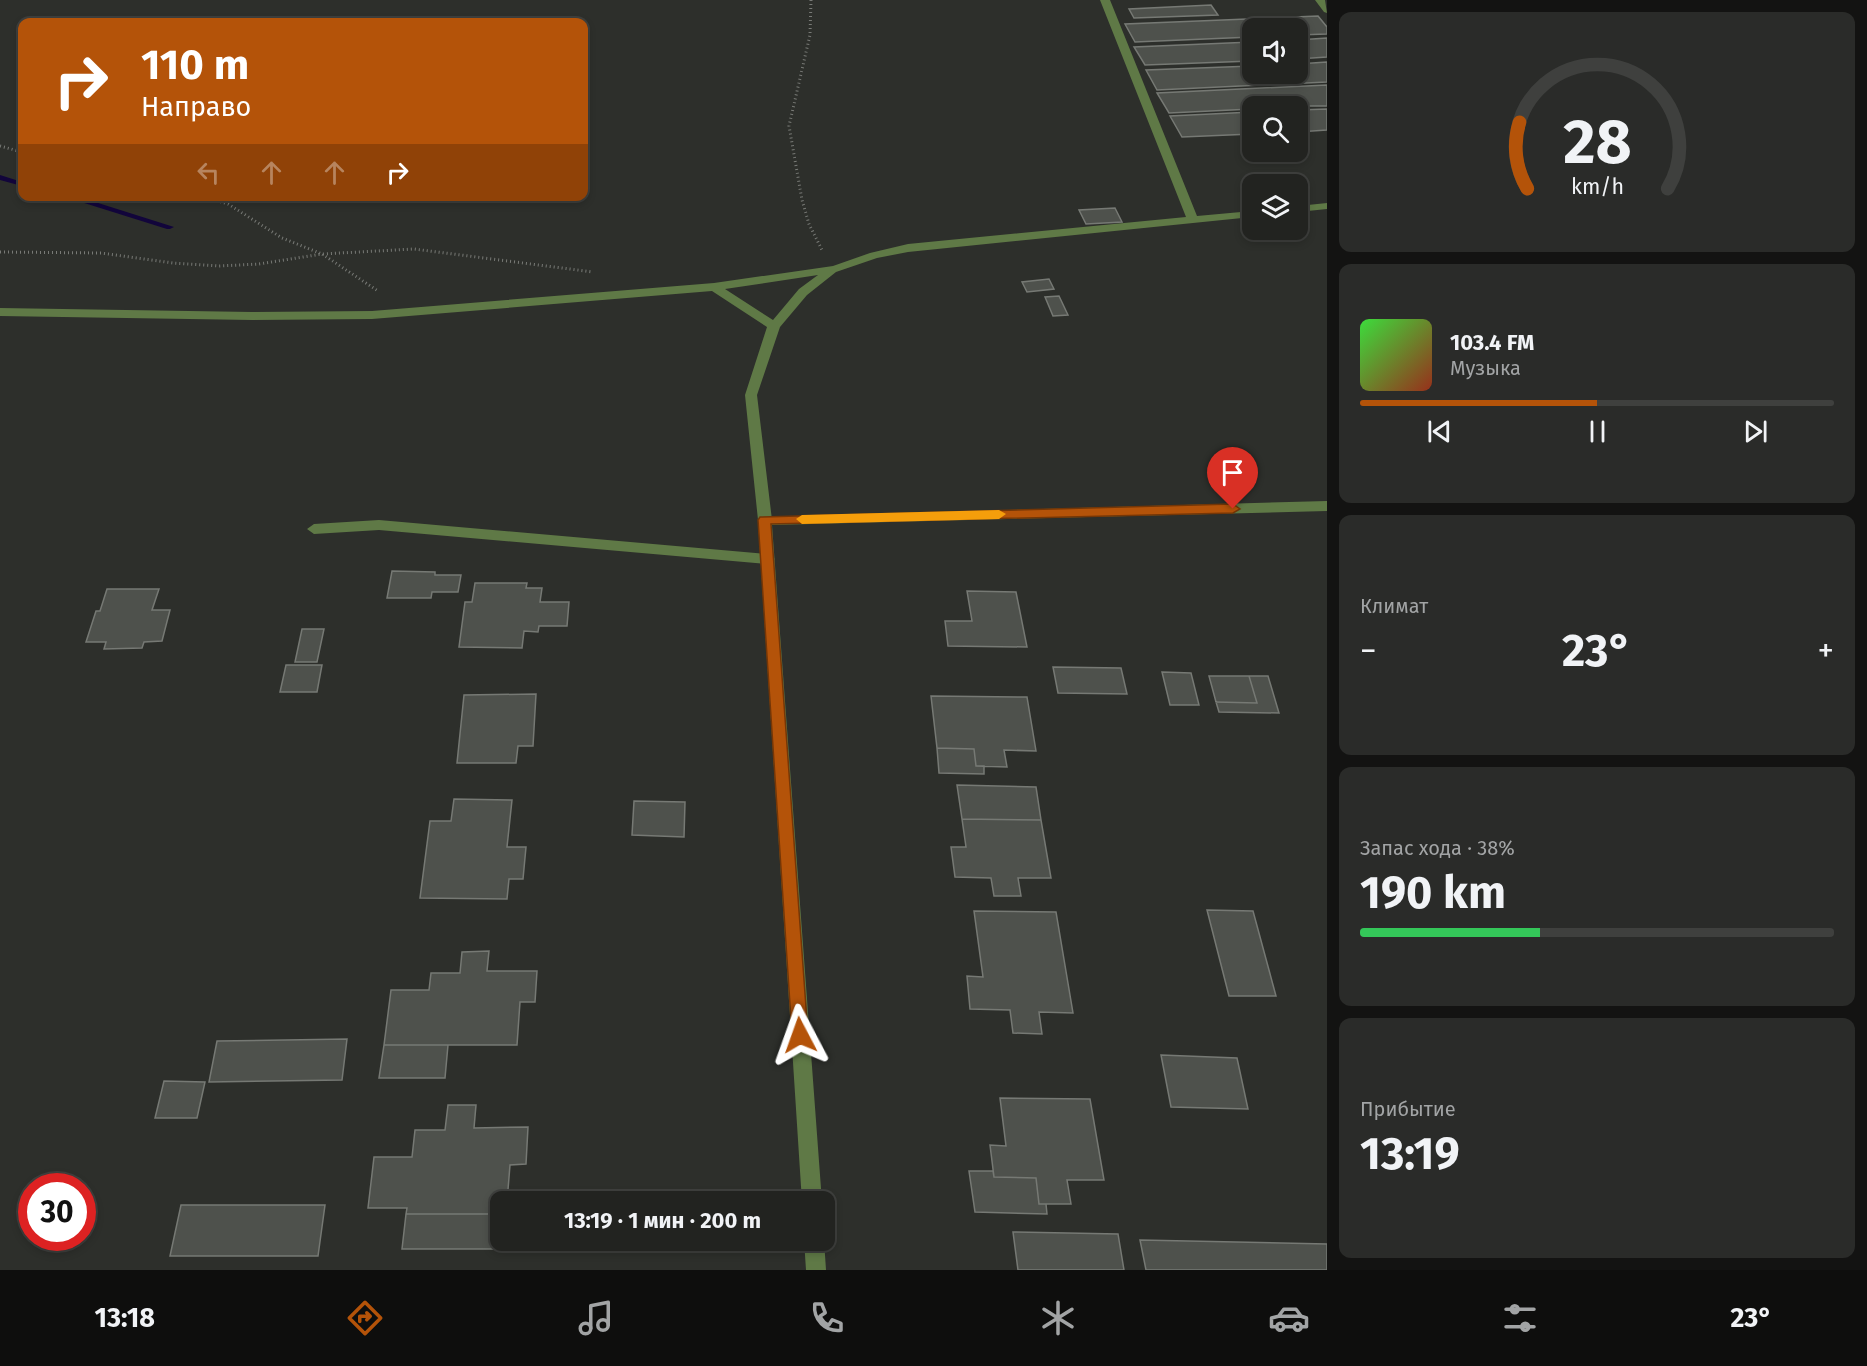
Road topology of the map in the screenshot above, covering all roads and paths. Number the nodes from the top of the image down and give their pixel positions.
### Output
1 (811, 0) edge
2 (1105, 0) edge
3 (1320, 0) edge
4 (1327, 10) edge
5 (0, 146) edge
6 (18, 151) edge
7 (218, 201) edge
8 (1327, 206) edge
9 (1308, 208) edge
10 (1242, 215) edge
11 (1192, 219) junction
12 (0, 252) edge
13 (322, 254) junction
14 (834, 268) junction
15 (599, 273) dead end
16 (714, 287) junction
17 (381, 293) dead end
18 (0, 312) edge
19 (774, 326) junction
20 (1327, 506) edge
21 (765, 520) junction
22 (314, 529) dead end
23 (768, 559) junction
24 (811, 1191) edge
25 (815, 1251) edge
26 (816, 1270) edge

1 - 14 path
2 - 11 street
3 - 4 street
5 - 6 path
7 - 13 path
8 - 9 street
10 - 11 street
11 - 14 street
12 - 13 path
13 - 15 path
13 - 17 path
14 - 16 street
14 - 19 street
16 - 18 street
16 - 19 street
19 - 21 street
20 - 21 street
21 - 23 street
22 - 23 street
23 - 24 street
25 - 26 street

